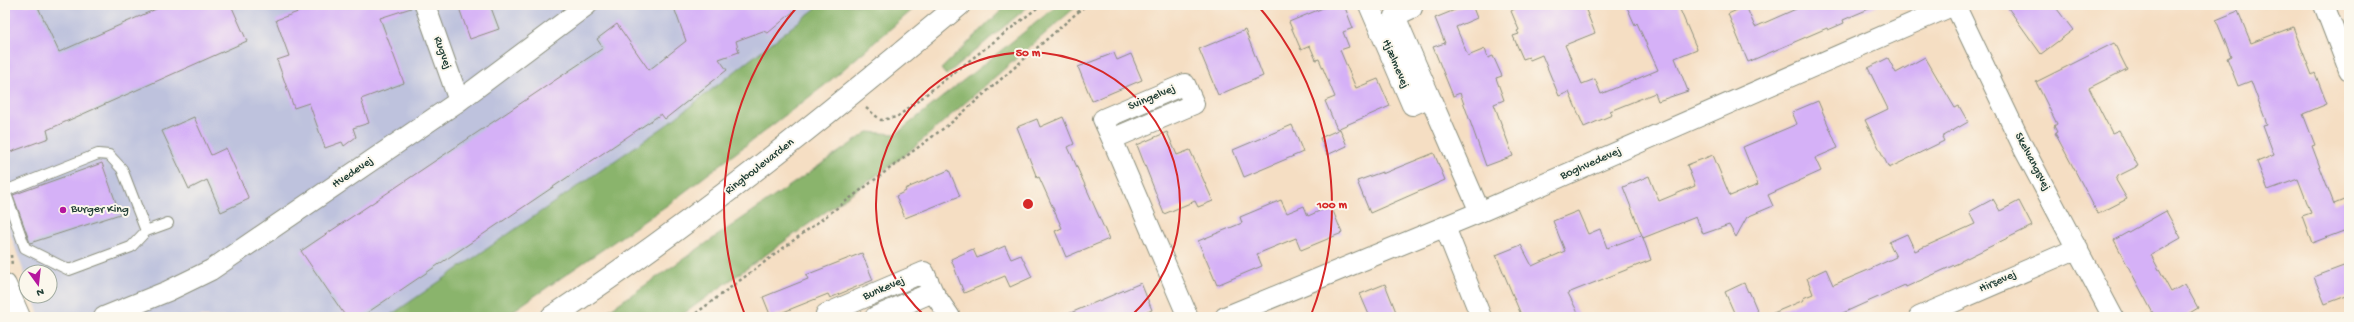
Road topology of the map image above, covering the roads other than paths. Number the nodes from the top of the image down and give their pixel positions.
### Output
1 (425, 5) edge
2 (587, 5) edge
3 (959, 5) edge
4 (1369, 5) edge
5 (1410, 5) edge
6 (1954, 5) edge
7 (2324, 5) edge
8 (2349, 70) edge
9 (1430, 97) junction
10 (459, 101) junction
11 (1112, 139) dead end
12 (1480, 212) junction
13 (168, 223) dead end
14 (1445, 227) junction
15 (146, 231) junction
16 (2078, 248) junction
17 (5, 285) edge
18 (933, 292) junction
19 (19, 317) edge
20 (104, 317) edge
21 (552, 317) edge
22 (827, 317) edge
23 (875, 317) edge
24 (950, 317) edge
25 (1188, 317) edge
26 (1225, 317) edge
27 (1481, 317) edge
28 (1919, 317) edge
29 (2113, 317) edge

1 - 10 street, Rugvej
2 - 10 street, Hvedevej
3 - 21 main road, Ringboulevarden
4 - 9 street, Hjælmevej
5 - 9 street, Hjælmevej
6 - 12 street, Boghvedevej
6 - 16 street, Skelvangsvej
7 - 8 street
9 - 12 street, Hjælmevej
10 - 20 street, Hvedevej
11 - 25 street
12 - 14 street, Boghvedevej
13 - 15 lane
14 - 26 street, Boghvedevej
14 - 27 street
15 - 15 lane
16 - 28 street, Hirsevej
16 - 29 street, Skelvangsvej
17 - 19 main road
18 - 22 street, Bunkevej
18 - 23 street, Bunkevej
18 - 24 street, Bunkevej

